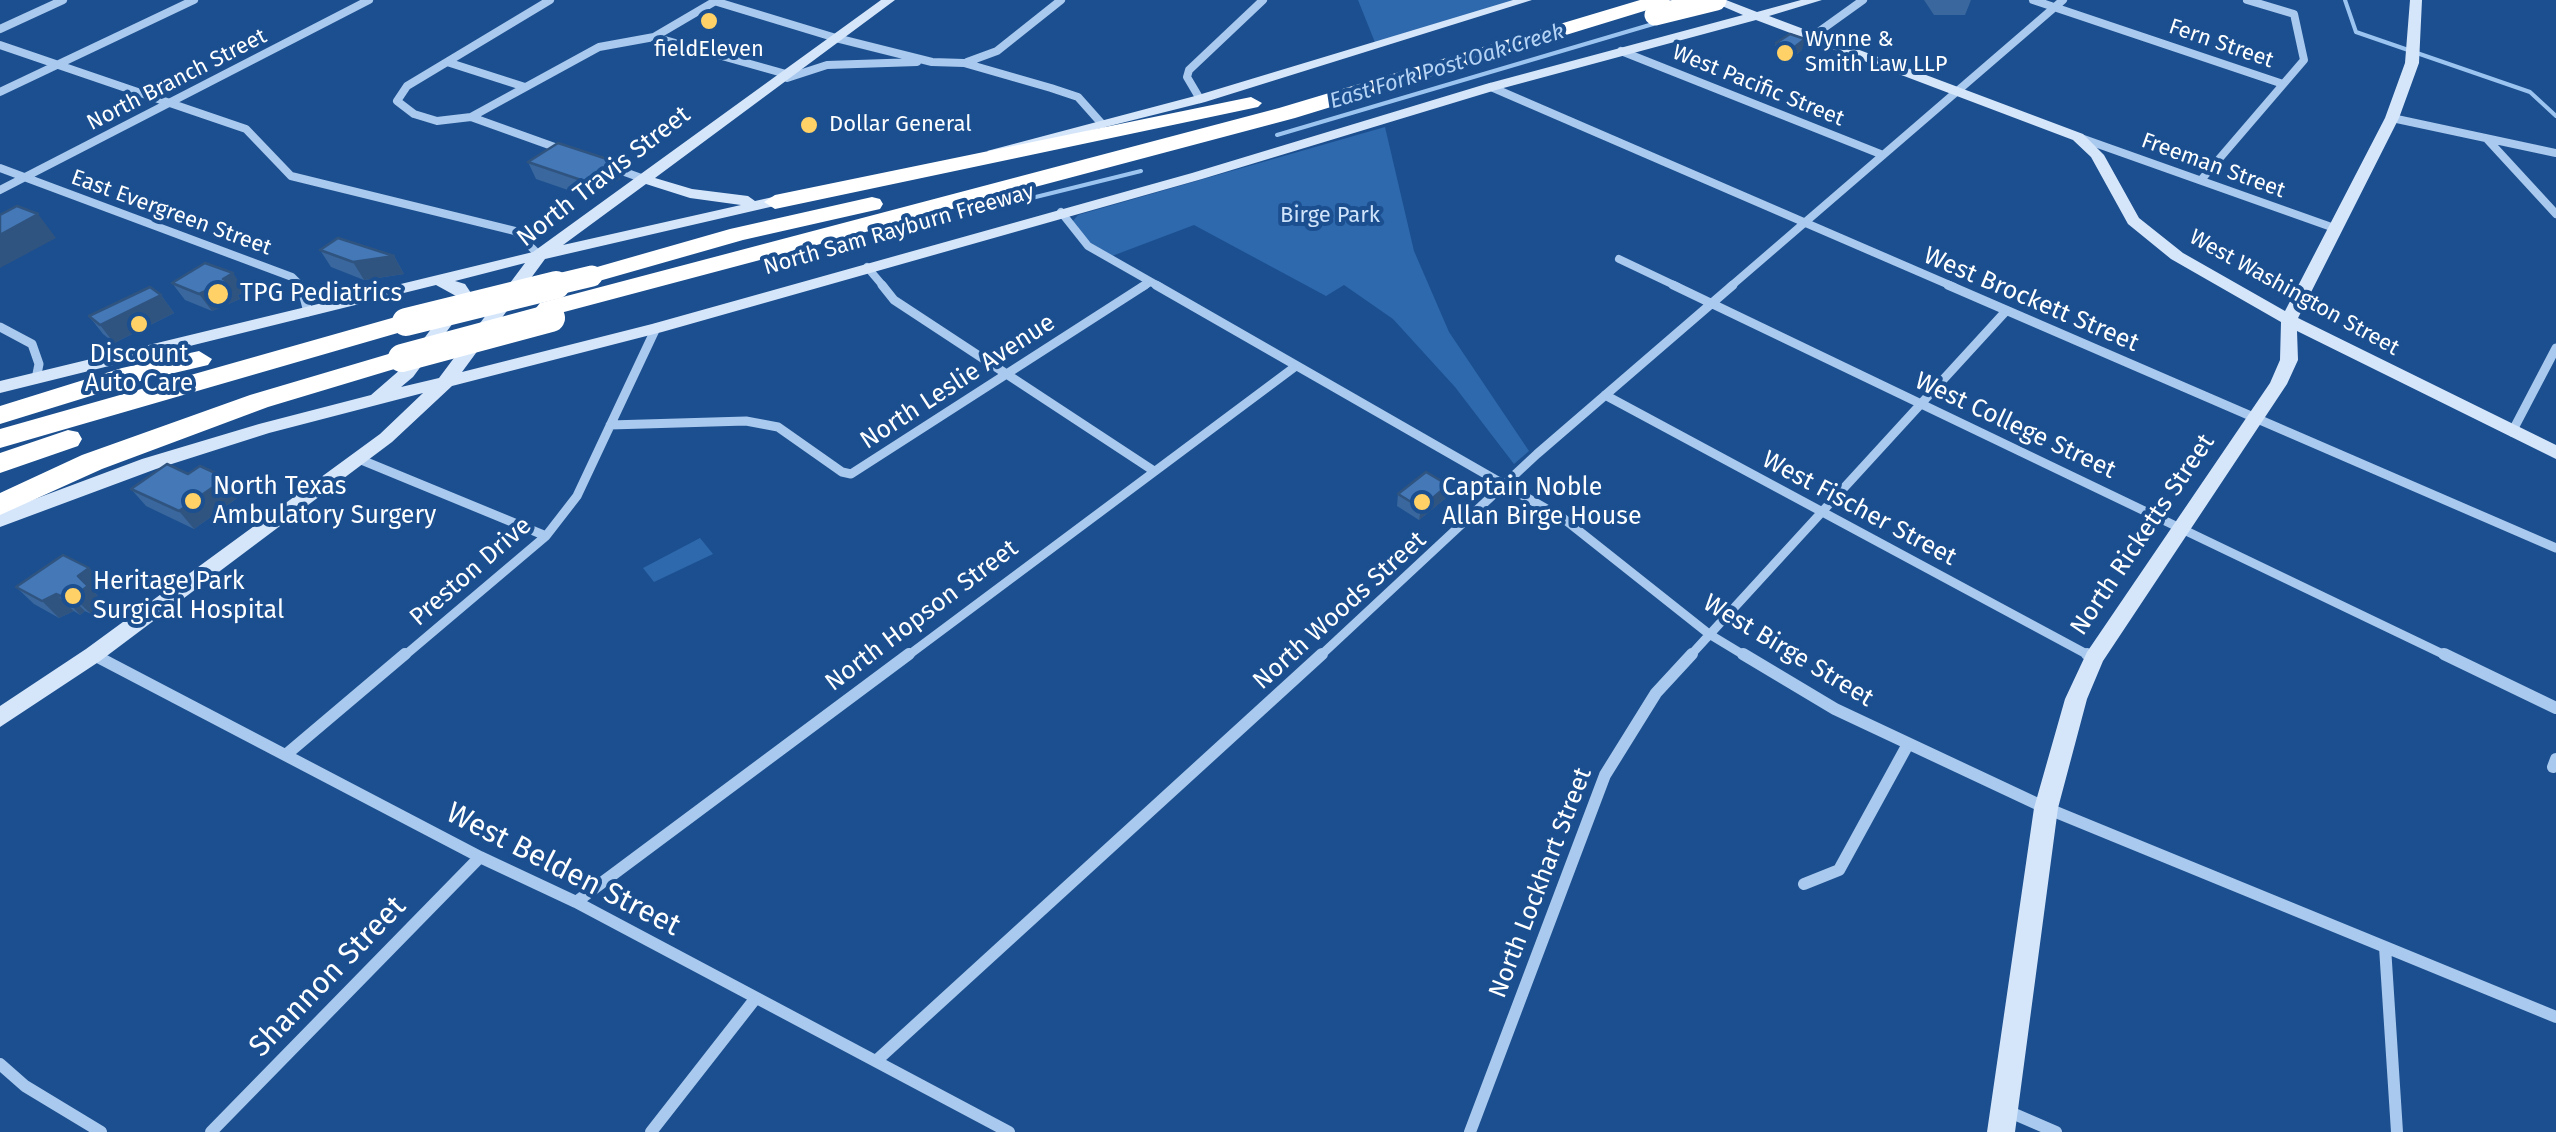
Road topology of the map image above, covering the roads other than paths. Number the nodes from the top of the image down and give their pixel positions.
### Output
1 (63, 0) edge
2 (194, 0) edge
3 (369, 0) edge
4 (550, 0) edge
5 (889, 0) edge
6 (1061, 0) edge
7 (1263, 0) edge
8 (1526, 0) edge
9 (1607, 0) edge
10 (1715, 0) edge
11 (1816, 0) edge
12 (1863, 0) edge
13 (2033, 0) edge
14 (2247, 0) edge
15 (2416, 0) edge
16 (716, 1) edge
17 (2059, 4) edge
18 (1652, 7) edge
19 (1755, 17) junction
20 (0, 29) edge
21 (654, 37) junction
22 (836, 38) junction
23 (1810, 38) junction
24 (0, 46) edge
25 (1621, 50) junction
26 (447, 62) junction
27 (932, 62) junction
28 (964, 62) junction
29 (57, 65) junction
30 (786, 74) junction
31 (2283, 84) junction
32 (1491, 86) junction
33 (525, 87) junction
34 (768, 88) junction
35 (0, 92) edge
36 (1956, 92) junction
37 (1283, 96) junction
38 (1200, 99) junction
39 (172, 102) junction
40 (470, 117) junction
41 (2392, 118) junction
42 (1102, 124) junction
43 (2078, 137) junction
44 (2486, 138) junction
45 (2556, 153) edge
46 (575, 154) edge
47 (1883, 155) junction
48 (592, 160) edge
49 (0, 168) edge
50 (25, 178) junction
51 (644, 178) junction
52 (2201, 180) junction
53 (0, 190) edge
54 (775, 202) junction
55 (1061, 212) junction
56 (2556, 214) edge
57 (1804, 223) junction
58 (2336, 228) junction
59 (604, 241) junction
60 (539, 255) junction
61 (1619, 258) dead end
62 (868, 268) junction
63 (438, 280) junction
64 (1150, 282) junction
65 (1712, 302) junction
66 (2006, 311) junction
67 (308, 312) junction
68 (2289, 320) junction
69 (0, 327) edge
70 (656, 328) junction
71 (332, 340) junction
72 (404, 341) junction
73 (2556, 348) edge
74 (548, 357) junction
75 (1296, 366) junction
76 (1007, 376) junction
77 (36, 378) junction
78 (444, 384) junction
79 (0, 387) edge
80 (1605, 395) junction
81 (368, 401) junction
82 (1922, 404) junction
83 (0, 415) edge
84 (2254, 418) junction
85 (610, 425) junction
86 (2512, 432) junction
87 (386, 438) junction
88 (0, 440) edge
89 (2556, 453) edge
90 (358, 459) junction
91 (0, 463) edge
92 (1154, 471) junction
93 (1506, 482) junction
94 (0, 505) edge
95 (1822, 512) junction
96 (0, 520) edge
97 (2182, 527) junction
98 (546, 536) junction
99 (2556, 548) edge
100 (1709, 634) junction
101 (93, 654) junction
102 (2094, 658) junction
103 (2556, 708) edge
104 (0, 718) edge
105 (1907, 746) junction
106 (288, 754) junction
107 (2046, 808) junction
108 (480, 857) junction
109 (1804, 884) dead end
110 (576, 902) junction
111 (2384, 947) junction
112 (755, 999) junction
113 (2556, 1017) edge
114 (876, 1061) junction
115 (0, 1064) edge
116 (2004, 1110) junction
117 (101, 1132) edge
118 (212, 1132) edge
119 (651, 1132) edge
120 (1009, 1132) edge
121 (1470, 1132) edge
122 (2001, 1132) edge
123 (2056, 1132) edge
124 (2397, 1132) edge

1 - 20 street
2 - 29 street
3 - 39 street, North Branch Street
4 - 26 street
5 - 22 main road, North Travis Street
6 - 28 street
7 - 38 street
8 - 38 main road, North Sam Rayburn Freeway
9 - 37 highway, North Sam Rayburn Freeway
10 - 18 highway, North Sam Rayburn Freeway, bridge
10 - 19 main road
11 - 19 main road, North Sam Rayburn Freeway
12 - 23 street
13 - 17 street, Fern Street
14 - 31 street
15 - 41 main road, North Ricketts Street
16 - 21 street
16 - 22 street
17 - 31 street, Fern Street
17 - 36 street, North Woods Street
18 - 72 highway, North Sam Rayburn Freeway, bridge
19 - 23 main road
19 - 25 main road, North Sam Rayburn Freeway
21 - 30 street
21 - 33 street
22 - 27 street
22 - 30 main road, North Travis Street
23 - 36 main road
24 - 29 street
25 - 32 main road, North Sam Rayburn Freeway
25 - 47 street, West Pacific Street
26 - 33 street
26 - 40 street
27 - 28 street
27 - 34 street
28 - 42 street
29 - 35 street
29 - 39 street
30 - 34 main road, North Travis Street
31 - 52 street
32 - 55 main road, North Sam Rayburn Freeway
32 - 57 street, West Brockett Street
33 - 40 street
34 - 51 main road, North Travis Street
36 - 43 main road
36 - 47 street, North Woods Street
37 - 54 highway
37 - 72 highway, North Sam Rayburn Freeway, bridge
38 - 42 main road, North Sam Rayburn Freeway
39 - 50 street, North Branch Street
39 - 60 street
40 - 46 street
41 - 44 street
41 - 58 main road, North Ricketts Street
42 - 54 main road, North Sam Rayburn Freeway
43 - 52 street, Freeman Street
43 - 68 main road, West Washington Street
44 - 45 street
44 - 56 street
47 - 57 street, North Woods Street
48 - 51 street
49 - 50 street, East Evergreen Street
50 - 53 street, North Branch Street
50 - 67 street, East Evergreen Street
51 - 54 main road
51 - 60 main road, North Travis Street
52 - 58 street, Freeman Street
54 - 59 main road, North Sam Rayburn Freeway
55 - 62 main road, North Sam Rayburn Freeway
55 - 64 street, West Birge Street
57 - 65 street, North Woods Street
57 - 66 street, West Brockett Street
58 - 68 main road, North Ricketts Street
59 - 60 main road, North Sam Rayburn Freeway
59 - 74 main road
60 - 63 main road, North Sam Rayburn Freeway
60 - 78 main road, North Travis Street
61 - 65 street, West College Street
62 - 70 main road, North Sam Rayburn Freeway
62 - 76 street
63 - 67 main road, North Sam Rayburn Freeway
63 - 81 main road
64 - 75 street, West Birge Street
64 - 76 street, North Leslie Avenue
65 - 80 street, North Woods Street
65 - 82 street, West College Street
66 - 82 street, North Lockhart Street
66 - 84 street, West Brockett Street
67 - 77 main road, North Sam Rayburn Freeway
68 - 84 main road, North Ricketts Street
68 - 86 main road, West Washington Street
69 - 77 street
70 - 74 main road, North Sam Rayburn Freeway
70 - 85 street, Preston Drive
71 - 72 highway, North Sam Rayburn Freeway
71 - 83 highway
71 - 88 highway, North Sam Rayburn Freeway
72 - 91 highway, North Sam Rayburn Freeway
72 - 94 highway
73 - 86 street
74 - 78 main road, North Sam Rayburn Freeway
75 - 92 street, North Hopson Street
75 - 93 street, West Birge Street
76 - 85 street, North Leslie Avenue
76 - 92 street
77 - 79 main road, North Sam Rayburn Freeway
78 - 81 main road, North Sam Rayburn Freeway
78 - 87 main road, North Travis Street
80 - 93 street, North Woods Street
80 - 95 street, West Fischer Street
81 - 87 main road
81 - 96 main road, North Sam Rayburn Freeway
82 - 95 street, North Lockhart Street
82 - 97 street, West College Street
84 - 97 main road, North Ricketts Street
84 - 99 street, West Brockett Street
85 - 98 street, Preston Drive
86 - 89 main road, West Washington Street
87 - 90 main road, North Travis Street
90 - 98 street
90 - 101 main road, North Travis Street
92 - 110 street, North Hopson Street
93 - 100 street, West Birge Street
93 - 114 street, North Woods Street
95 - 100 street, North Lockhart Street
95 - 102 street, West Fischer Street
97 - 102 main road, North Ricketts Street
97 - 103 street, West College Street
98 - 106 street, Preston Drive
100 - 105 street, West Birge Street
100 - 121 street, North Lockhart Street
101 - 104 main road, North Travis Street
101 - 106 street, West Belden Street
102 - 107 main road, North Ricketts Street
105 - 107 street, West Birge Street
105 - 109 street
106 - 108 street, West Belden Street
107 - 111 street, West Birge Street
107 - 116 main road, North Ricketts Street
108 - 110 street, West Belden Street
108 - 118 street, Shannon Street
110 - 112 street, West Belden Street
111 - 113 street, West Birge Street
111 - 124 street
112 - 114 street, West Belden Street
112 - 119 street
114 - 120 street, West Belden Street
115 - 117 street
116 - 122 main road, North Ricketts Street
116 - 123 street

